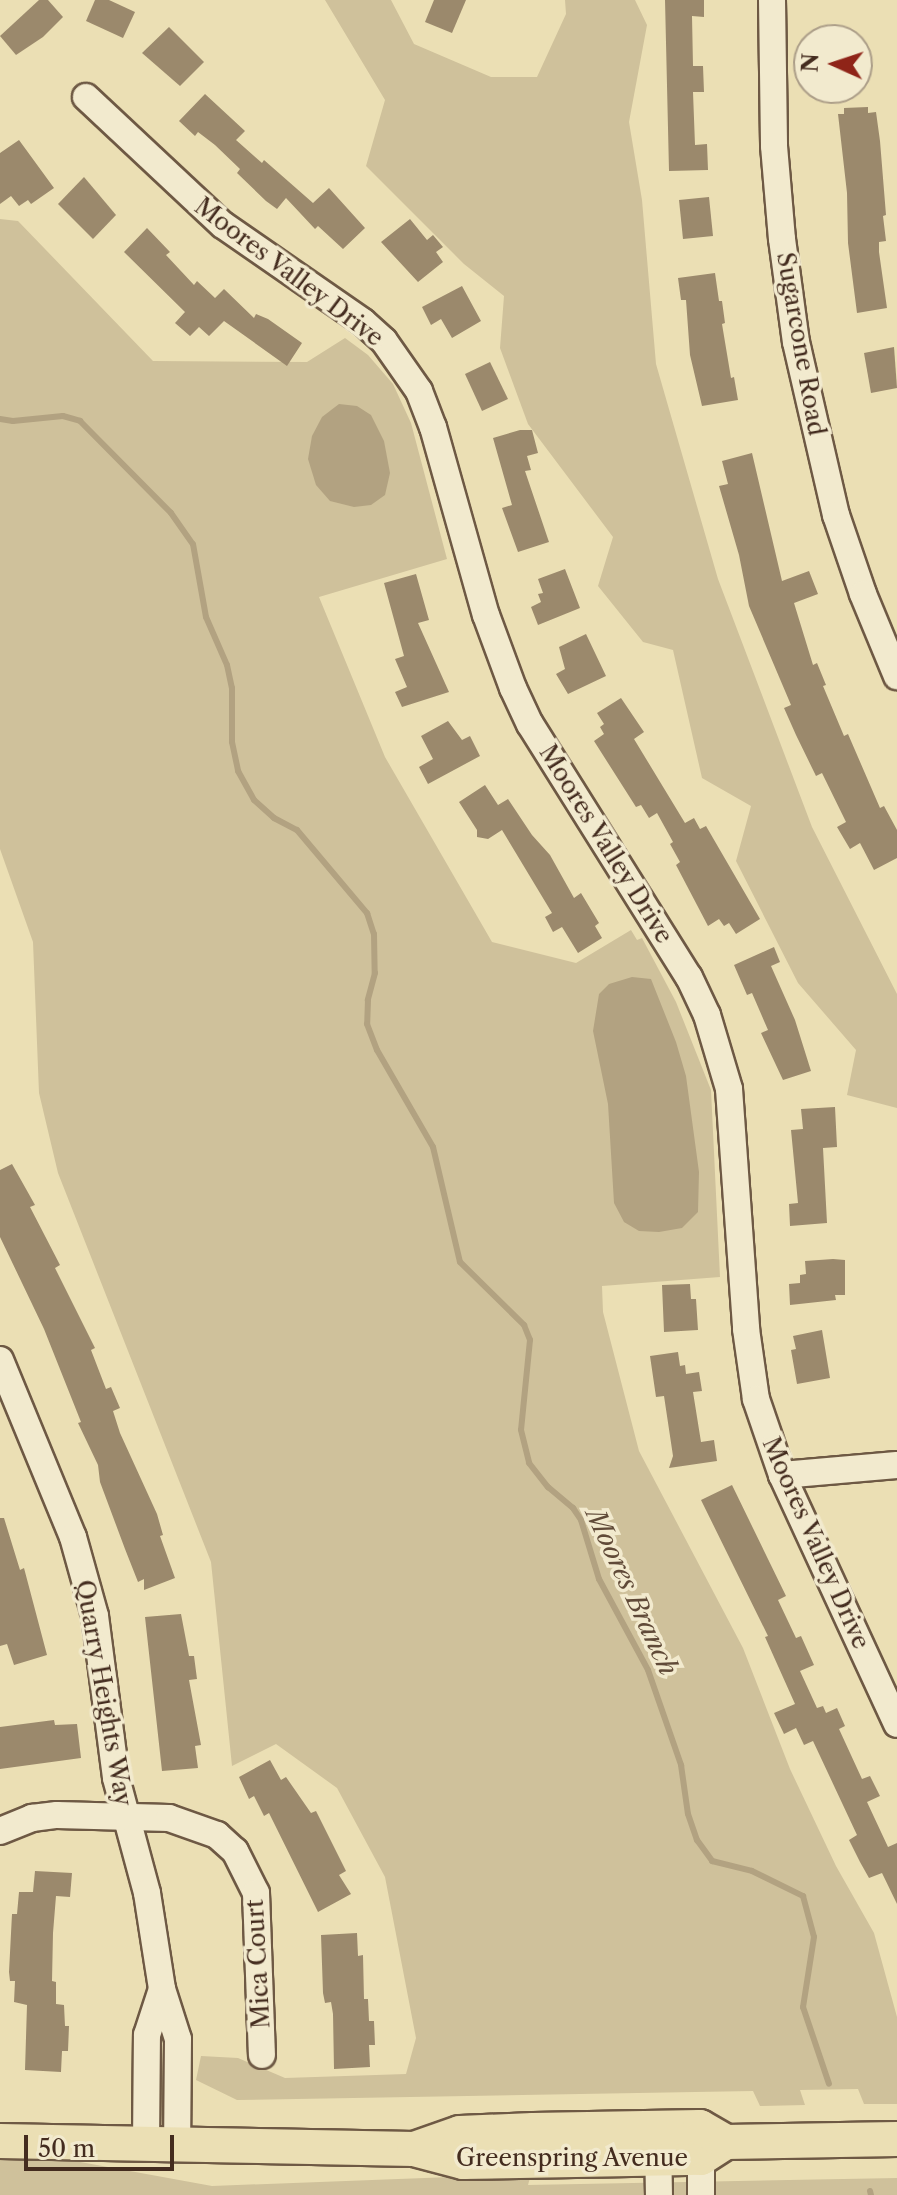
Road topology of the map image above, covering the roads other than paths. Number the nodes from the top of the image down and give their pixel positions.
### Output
1 (772, 0) edge
2 (86, 97) dead end
3 (897, 676) edge
4 (0, 1360) edge
5 (897, 1465) edge
6 (782, 1475) junction
7 (897, 1724) edge
8 (126, 1817) junction
9 (0, 1831) edge
10 (262, 2055) dead end
11 (897, 2139) edge
12 (0, 2141) edge
13 (709, 2142) junction
14 (658, 2143) junction
15 (162, 2145) junction
16 (659, 2195) edge
17 (701, 2195) edge

1 - 3 street, Sugarcone Road
2 - 6 street, Moores Valley Drive
4 - 8 street, Quarry Heights Way
5 - 6 street
6 - 7 street, Moores Valley Drive
8 - 9 street, Mica Court
8 - 10 street, Mica Court
8 - 15 street, Quarry Heights Way
11 - 13 main road, Greenspring Avenue
12 - 15 main road, Greenspring Avenue
13 - 14 main road, Greenspring Avenue
13 - 17 street
14 - 15 main road, Greenspring Avenue
14 - 16 street

